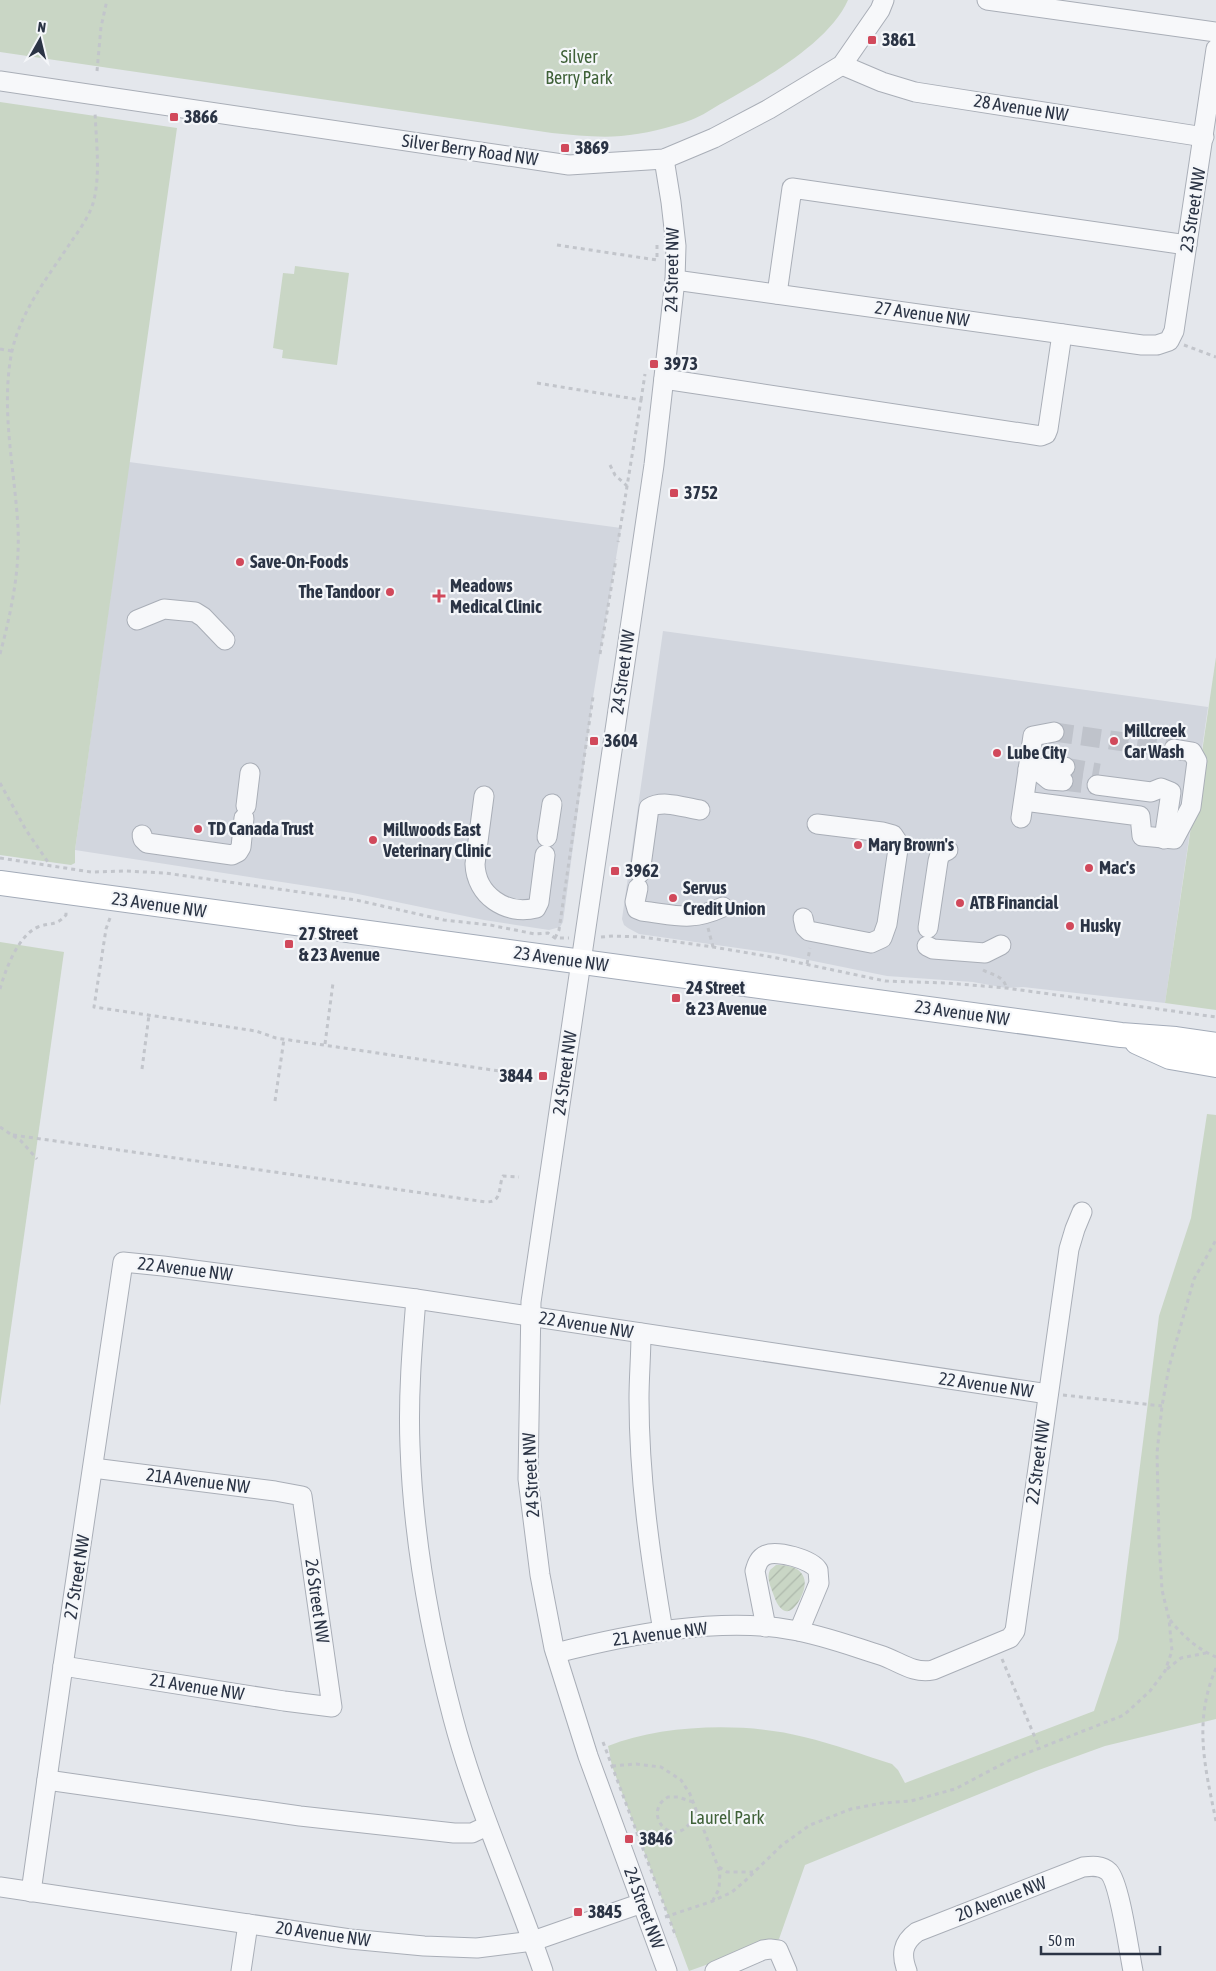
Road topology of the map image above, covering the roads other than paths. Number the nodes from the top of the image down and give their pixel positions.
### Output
1 (884, 0) edge
2 (987, 0) edge
3 (1216, 32) edge
4 (1216, 49) edge
5 (842, 64) junction
6 (0, 81) edge
7 (1204, 137) junction
8 (664, 159) junction
9 (1187, 245) junction
10 (675, 280) junction
11 (777, 294) junction
12 (1062, 334) junction
13 (1169, 341) joint
14 (664, 379) junction
15 (137, 620) dead end
16 (225, 640) dead end
17 (1054, 732) tunnel mouth
18 (1174, 749) tunnel mouth
19 (1033, 770) junction
20 (250, 773) dead end
21 (1064, 774) tunnel mouth
22 (1098, 779) tunnel mouth
23 (484, 796) dead end
24 (552, 804) dead end
25 (700, 810) dead end
26 (817, 824) dead end
27 (142, 835) dead end
28 (1164, 839) junction
29 (948, 850) dead end
30 (0, 883) edge
31 (722, 907) dead end
32 (803, 918) dead end
33 (1001, 945) dead end
34 (581, 962) junction
35 (1121, 1035) junction
36 (1216, 1045) edge
37 (1216, 1065) edge
38 (1082, 1212) dead end
39 (123, 1262) joint
40 (416, 1299) junction
41 (530, 1316) junction
42 (641, 1334) junction
43 (1048, 1394) junction
44 (93, 1468) junction
45 (302, 1496) joint
46 (766, 1627) junction
47 (663, 1631) junction
48 (799, 1631) junction
49 (996, 1644) joint
50 (556, 1653) junction
51 (63, 1666) junction
52 (332, 1707) joint
53 (47, 1780) junction
54 (487, 1826) junction
55 (0, 1887) edge
56 (32, 1892) junction
57 (642, 1903) junction
58 (248, 1924) junction
59 (533, 1941) junction
60 (241, 1971) edge
61 (543, 1971) edge
62 (667, 1971) edge
63 (715, 1971) edge
64 (787, 1971) edge
65 (907, 1971) edge
66 (1133, 1971) edge

1 - 5 street, Silver Berry Road NW
2 - 3 street
4 - 7 street, 23 Street NW
5 - 7 street, 28 Avenue NW
5 - 8 street, Silver Berry Road NW
6 - 8 street, Silver Berry Road NW
7 - 9 street, 23 Street NW
8 - 10 street, 24 Street NW
9 - 11 street
9 - 13 street, 23 Street NW
10 - 11 street, 27 Avenue NW
10 - 14 street, 24 Street NW
11 - 12 street, 27 Avenue NW
12 - 13 street, 27 Avenue NW
12 - 14 street
14 - 34 street, 24 Street NW
15 - 16 street
17 - 19 street
18 - 28 street
19 - 21 street
19 - 28 street
20 - 27 street
22 - 28 street
23 - 24 street
25 - 31 street
26 - 32 street
29 - 33 street
30 - 34 main road, 23 Avenue NW
34 - 35 main road, 23 Avenue NW
34 - 41 street, 24 Street NW
35 - 36 main road, 23 Avenue NW
35 - 37 main road, 23 Avenue NW
38 - 43 street, 22 Street NW
39 - 40 street, 22 Avenue NW
39 - 44 street, 27 Street NW
40 - 41 street, 22 Avenue NW
40 - 54 street
41 - 42 street, 22 Avenue NW
41 - 50 street, 24 Street NW
42 - 43 street, 22 Avenue NW
42 - 47 street
43 - 49 street, 22 Street NW
44 - 45 street, 21A Avenue NW
44 - 51 street, 27 Street NW
45 - 52 street, 26 Street NW
46 - 47 street, 21 Avenue NW
46 - 48 street, 21 Avenue NW
46 - 48 street
47 - 50 street, 21 Avenue NW
48 - 49 street, 21 Avenue NW
50 - 57 street, 24 Street NW
51 - 52 street, 21 Avenue NW
51 - 53 street, 27 Street NW
53 - 54 street
53 - 56 street, 27 Street NW
54 - 59 street
55 - 56 street, 20 Avenue NW
56 - 58 street, 20 Avenue NW
57 - 59 street, 20 Avenue NW
57 - 62 street, 24 Street NW
58 - 59 street, 20 Avenue NW
58 - 60 street
59 - 61 street
63 - 64 street
65 - 66 street, 20 Avenue NW

